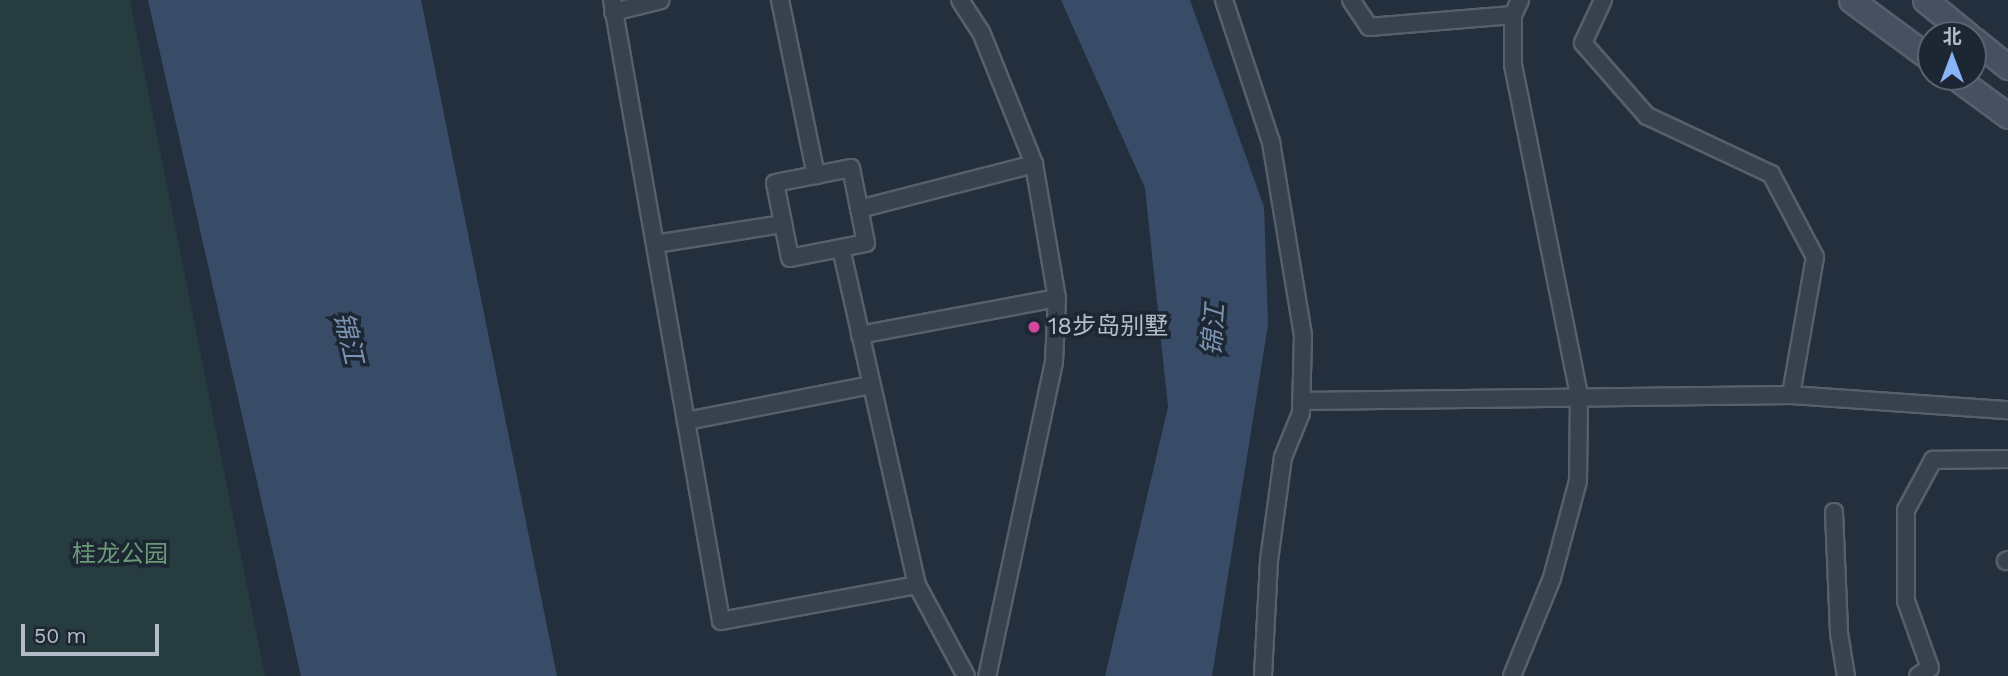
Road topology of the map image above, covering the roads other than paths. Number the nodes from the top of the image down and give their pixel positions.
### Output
1 (661, 0) edge
2 (780, 0) edge
3 (960, 0) edge
4 (1224, 0) edge
5 (1351, 0) edge
6 (1603, 0) edge
7 (1851, 0) edge
8 (1925, 0) edge
9 (613, 6) edge
10 (1517, 8) edge
11 (1951, 21) edge
12 (1917, 49) edge
13 (1987, 50) edge
14 (2008, 67) edge
15 (1974, 91) edge
16 (2008, 116) edge
17 (1034, 164) junction
18 (816, 175) junction
19 (859, 209) junction
20 (783, 223) junction
21 (655, 244) junction
22 (841, 248) junction
23 (1057, 298) junction
24 (860, 335) junction
25 (872, 385) junction
26 (1579, 395) junction
27 (1791, 395) junction
28 (1301, 401) junction
29 (2008, 410) edge
30 (686, 421) junction
31 (2008, 459) edge
32 (1834, 512) dead end
33 (917, 585) junction
34 (967, 676) edge
35 (987, 676) edge
36 (1263, 676) edge
37 (1512, 676) edge
38 (1846, 676) edge
39 (1918, 676) edge

1 - 9 street
2 - 18 street
3 - 17 street
4 - 28 street
5 - 10 street
6 - 27 street
7 - 12 main road
8 - 11 main road
9 - 21 street
10 - 26 street
13 - 14 main road
15 - 16 main road
17 - 19 street
17 - 23 street
18 - 19 street
18 - 20 street
19 - 22 street
20 - 21 street
20 - 22 street
21 - 30 street
22 - 24 street
23 - 24 street
23 - 35 street
24 - 25 street
25 - 30 street
25 - 33 street
26 - 27 street
26 - 28 street
26 - 37 street
27 - 29 street
28 - 36 street
30 - 33 street
31 - 39 street
32 - 38 street
33 - 34 street

